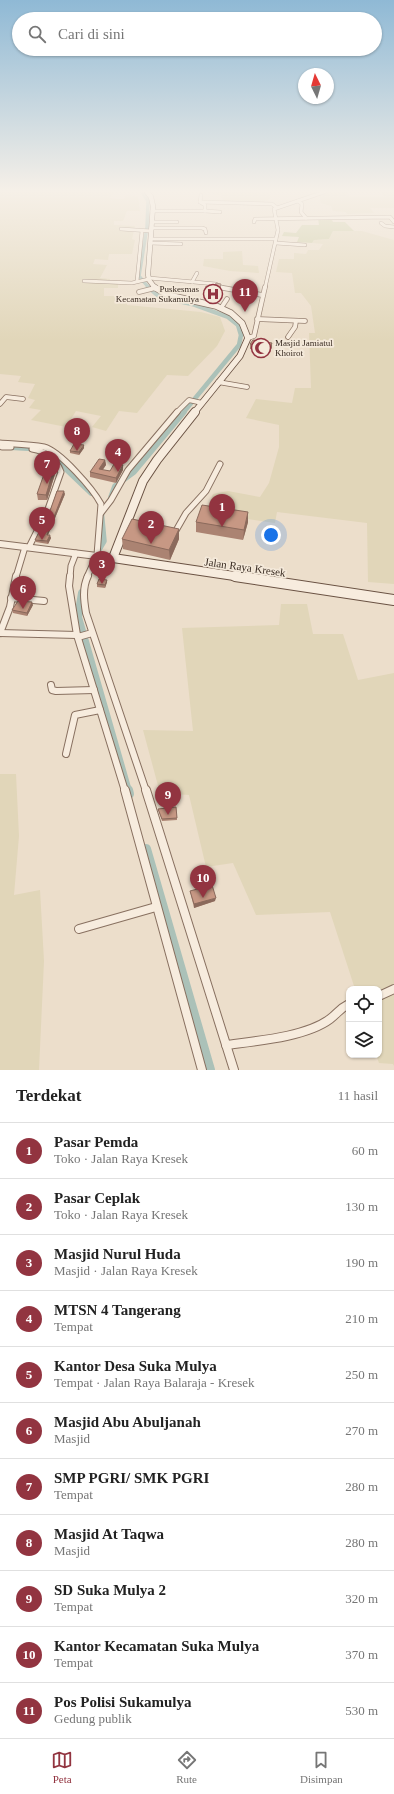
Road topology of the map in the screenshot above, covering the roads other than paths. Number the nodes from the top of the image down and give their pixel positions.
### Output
1 (150, 241) edge
2 (276, 241) edge
3 (142, 242) edge
4 (160, 242) edge
5 (283, 242) edge
6 (181, 244) dead end
7 (305, 245) dead end
8 (197, 273) dead end
9 (147, 279) junction
10 (84, 280) dead end
11 (137, 281) junction
12 (192, 282) junction
13 (154, 288) junction
14 (139, 292) dead end
15 (262, 295) junction
16 (227, 299) dead end
17 (221, 308) junction
18 (258, 320) junction
19 (296, 321) junction
20 (305, 321) dead end
21 (288, 337) dead end
22 (248, 338) junction
23 (218, 382) junction
24 (247, 387) dead end
25 (23, 399) dead end
26 (202, 403) junction
27 (0, 404) edge
28 (1, 445) edge
29 (220, 464) dead end
30 (101, 514) junction
31 (174, 534) edge
32 (0, 544) edge
33 (27, 547) junction
34 (79, 553) junction
35 (95, 555) junction
36 (113, 558) junction
37 (11, 598) junction
38 (394, 600) edge
39 (44, 601) dead end
40 (0, 633) edge
41 (83, 635) junction
42 (51, 685) dead end
43 (94, 690) junction
44 (100, 710) junction
45 (66, 754) dead end
46 (156, 906) junction
47 (79, 929) dead end
48 (394, 989) edge
49 (382, 995) edge
50 (346, 1006) edge
51 (226, 1045) junction
52 (202, 1070) edge
53 (234, 1070) edge

1 - 9 main road
2 - 15 street
3 - 11 street
4 - 6 street
5 - 7 street
8 - 12 street
9 - 11 street
9 - 12 street
9 - 13 main road
10 - 11 street
12 - 15 street
13 - 14 street
13 - 17 main road
15 - 18 street
16 - 17 street
17 - 22 main road
18 - 19 street
18 - 22 street
19 - 20 street
19 - 21 street
22 - 23 main road
23 - 24 street
23 - 26 main road
25 - 27 street
26 - 30 street
26 - 36 main road
28 - 30 street
28 - 33 street
29 - 31 street
30 - 35 street
32 - 33 street, Jalan Raya Kresek
33 - 34 street, Jalan Raya Kresek
33 - 37 street
34 - 35 street, Jalan Raya Kresek
34 - 41 street
35 - 36 street, Jalan Raya Kresek
35 - 41 street
36 - 38 main road, Jalan Raya Kresek
37 - 39 street
37 - 40 street
40 - 41 street
41 - 43 street
41 - 51 street
42 - 43 street
43 - 44 street
44 - 45 street
44 - 46 street
46 - 47 street
46 - 52 street
48 - 49 street
50 - 51 street
51 - 53 street

